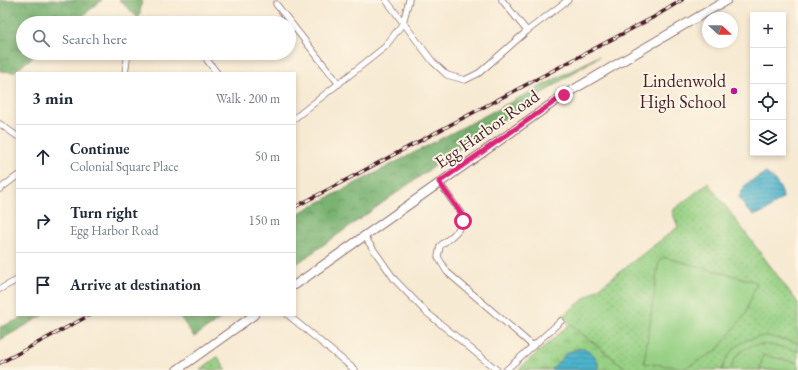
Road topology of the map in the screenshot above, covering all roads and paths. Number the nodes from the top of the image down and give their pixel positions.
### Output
1 (386, 0) edge
2 (409, 0) edge
3 (502, 0) edge
4 (568, 0) edge
5 (727, 0) edge
6 (276, 4) dead end
7 (285, 16) edge
8 (403, 22) junction
9 (296, 29) edge
10 (527, 31) junction
11 (127, 60) edge
12 (207, 60) dead end
13 (125, 72) edge
14 (216, 72) edge
15 (339, 84) junction
16 (296, 117) edge
17 (0, 124) edge
18 (16, 135) edge
19 (16, 177) edge
20 (439, 182) junction
21 (0, 189) edge
22 (364, 236) junction
23 (16, 281) edge
24 (296, 285) edge
25 (0, 289) edge
26 (253, 316) edge
27 (289, 316) edge
28 (561, 321) dead end
29 (533, 346) junction
30 (177, 370) edge
31 (355, 370) edge
32 (497, 370) edge
33 (506, 370) edge

1 - 8 street
2 - 8 street
3 - 10 street
4 - 10 street
5 - 20 street, Egg Harbor Road
6 - 7 street
8 - 10 street
8 - 15 street
9 - 15 street
11 - 13 street
12 - 14 street
15 - 16 street
17 - 18 street
19 - 21 street
20 - 22 street, Egg Harbor Road
20 - 29 street
22 - 24 street, Egg Harbor Road
22 - 32 street
23 - 25 street
26 - 30 street
27 - 31 street
28 - 29 street
29 - 33 street

